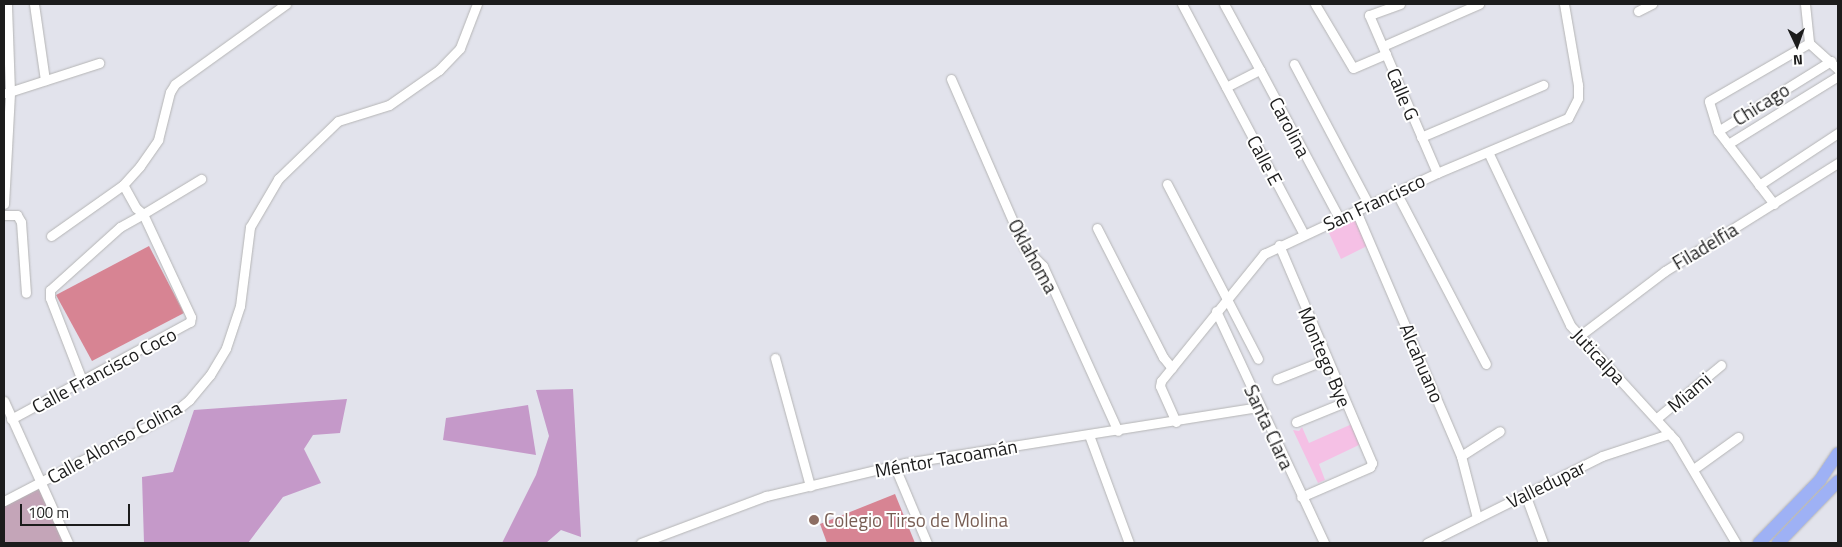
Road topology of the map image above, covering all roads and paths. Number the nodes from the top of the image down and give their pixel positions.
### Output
1 (7, 4) edge
2 (34, 4) edge
3 (286, 4) edge
4 (477, 4) edge
5 (1182, 4) edge
6 (1224, 4) edge
7 (1315, 4) edge
8 (1400, 4) edge
9 (1479, 4) edge
10 (1564, 4) edge
11 (1652, 4) edge
12 (1805, 4) edge
13 (1638, 11) dead end
14 (1809, 44) junction
15 (1384, 50) junction
16 (1831, 61) junction
17 (99, 63) dead end
18 (1294, 64) dead end
19 (1838, 69) edge
20 (1260, 70) junction
21 (1838, 76) edge
22 (951, 79) dead end
23 (45, 80) junction
24 (1543, 85) dead end
25 (1226, 87) junction
26 (7, 93) edge
27 (1718, 130) junction
28 (1838, 133) edge
29 (1422, 137) junction
30 (1728, 144) junction
31 (1488, 152) junction
32 (1838, 163) edge
33 (1437, 173) junction
34 (201, 178) dead end
35 (1167, 184) dead end
36 (123, 185) junction
37 (1759, 185) junction
38 (4, 189) edge
39 (1396, 192) junction
40 (4, 204) edge
41 (1774, 204) junction
42 (1369, 205) junction
43 (1356, 211) junction
44 (143, 214) junction
45 (4, 215) edge
46 (1339, 218) junction
47 (1098, 228) dead end
48 (1304, 234) junction
49 (51, 236) dead end
50 (1279, 245) junction
51 (26, 293) dead end
52 (1228, 296) junction
53 (1216, 310) junction
54 (1578, 337) junction
55 (775, 358) dead end
56 (1258, 358) dead end
57 (1325, 360) junction
58 (1486, 364) dead end
59 (1721, 365) dead end
60 (1172, 368) junction
61 (1277, 379) dead end
62 (83, 382) junction
63 (4, 401) edge
64 (1345, 402) junction
65 (1260, 407) junction
66 (1657, 418) junction
67 (11, 419) junction
68 (1176, 422) junction
69 (1296, 422) dead end
70 (1118, 431) junction
71 (1500, 431) dead end
72 (1669, 434) junction
73 (1089, 435) junction
74 (1738, 437) dead end
75 (1838, 453) edge
76 (1461, 456) junction
77 (894, 465) junction
78 (1694, 468) junction
79 (1838, 481) edge
80 (41, 482) junction
81 (810, 486) junction
82 (1525, 494) junction
83 (1301, 496) junction
84 (4, 501) edge
85 (1477, 518) junction
86 (68, 543) edge
87 (641, 543) edge
88 (927, 543) edge
89 (1129, 543) edge
90 (1324, 543) edge
91 (1427, 543) edge
92 (1544, 543) edge
93 (1736, 543) edge
94 (1759, 543) edge
95 (1778, 543) edge

1 - 26 street
2 - 23 street
3 - 36 street
4 - 80 street, Calle Alonso Colina
5 - 25 street, Calle E
6 - 20 street, Carolina
7 - 15 street
8 - 15 street, Calle G
9 - 15 street
10 - 31 street, San Francisco
11 - 13 street
12 - 14 street
14 - 16 street
14 - 27 street
15 - 29 street, Calle G
16 - 19 street
16 - 27 street, Chicago
17 - 23 street
18 - 42 street
20 - 25 street
20 - 46 street, Carolina
21 - 30 street
22 - 70 street, Oklahoma
23 - 26 street
24 - 29 street
25 - 48 street, Calle E
26 - 38 street
27 - 30 street
28 - 37 street
29 - 33 street, Calle G
30 - 37 street
31 - 33 street, San Francisco
31 - 54 street, Juticalpa
32 - 41 street, Filadelfia
33 - 39 street, San Francisco
34 - 44 street
35 - 52 street
36 - 44 street
36 - 49 street
37 - 41 street
38 - 40 street
39 - 42 street, San Francisco
39 - 58 street
41 - 54 street, Filadelfia
42 - 43 street, San Francisco
43 - 46 street, San Francisco
43 - 76 street, Alcahuano
44 - 62 street
44 - 62 street, Calle Francisco Coco
45 - 51 street
46 - 48 street, San Francisco
47 - 60 street
48 - 50 street, San Francisco
50 - 52 street, San Francisco
50 - 57 street, Montego Bye
52 - 53 street, San Francisco
52 - 56 street
53 - 60 street, San Francisco
53 - 65 street, Santa Clara
54 - 66 street, Juticalpa
55 - 81 street
57 - 61 street
57 - 64 street, Montego Bye
59 - 66 street, Miami
60 - 68 street, San Francisco
62 - 67 street, Calle Francisco Coco
63 - 67 street
64 - 69 street
64 - 83 street, Montego Bye
65 - 68 street, Méntor Tacoamán
65 - 83 street, Santa Clara
66 - 72 street, Juticalpa
67 - 80 street
68 - 70 street, Méntor Tacoamán
70 - 73 street, Méntor Tacoamán
71 - 76 street
72 - 78 street, Juticalpa
72 - 82 street, Valledupar
73 - 77 street, Méntor Tacoamán
73 - 89 street
74 - 78 street
75 - 94 main road
76 - 85 street, Alcahuano
77 - 81 street, Méntor Tacoamán
77 - 88 street
78 - 93 street, Juticalpa
79 - 95 main road
80 - 84 street, Calle Alonso Colina
80 - 86 street
81 - 87 street, Méntor Tacoamán
82 - 85 street, Valledupar
82 - 92 street
83 - 90 street, Santa Clara
85 - 91 street, Valledupar

